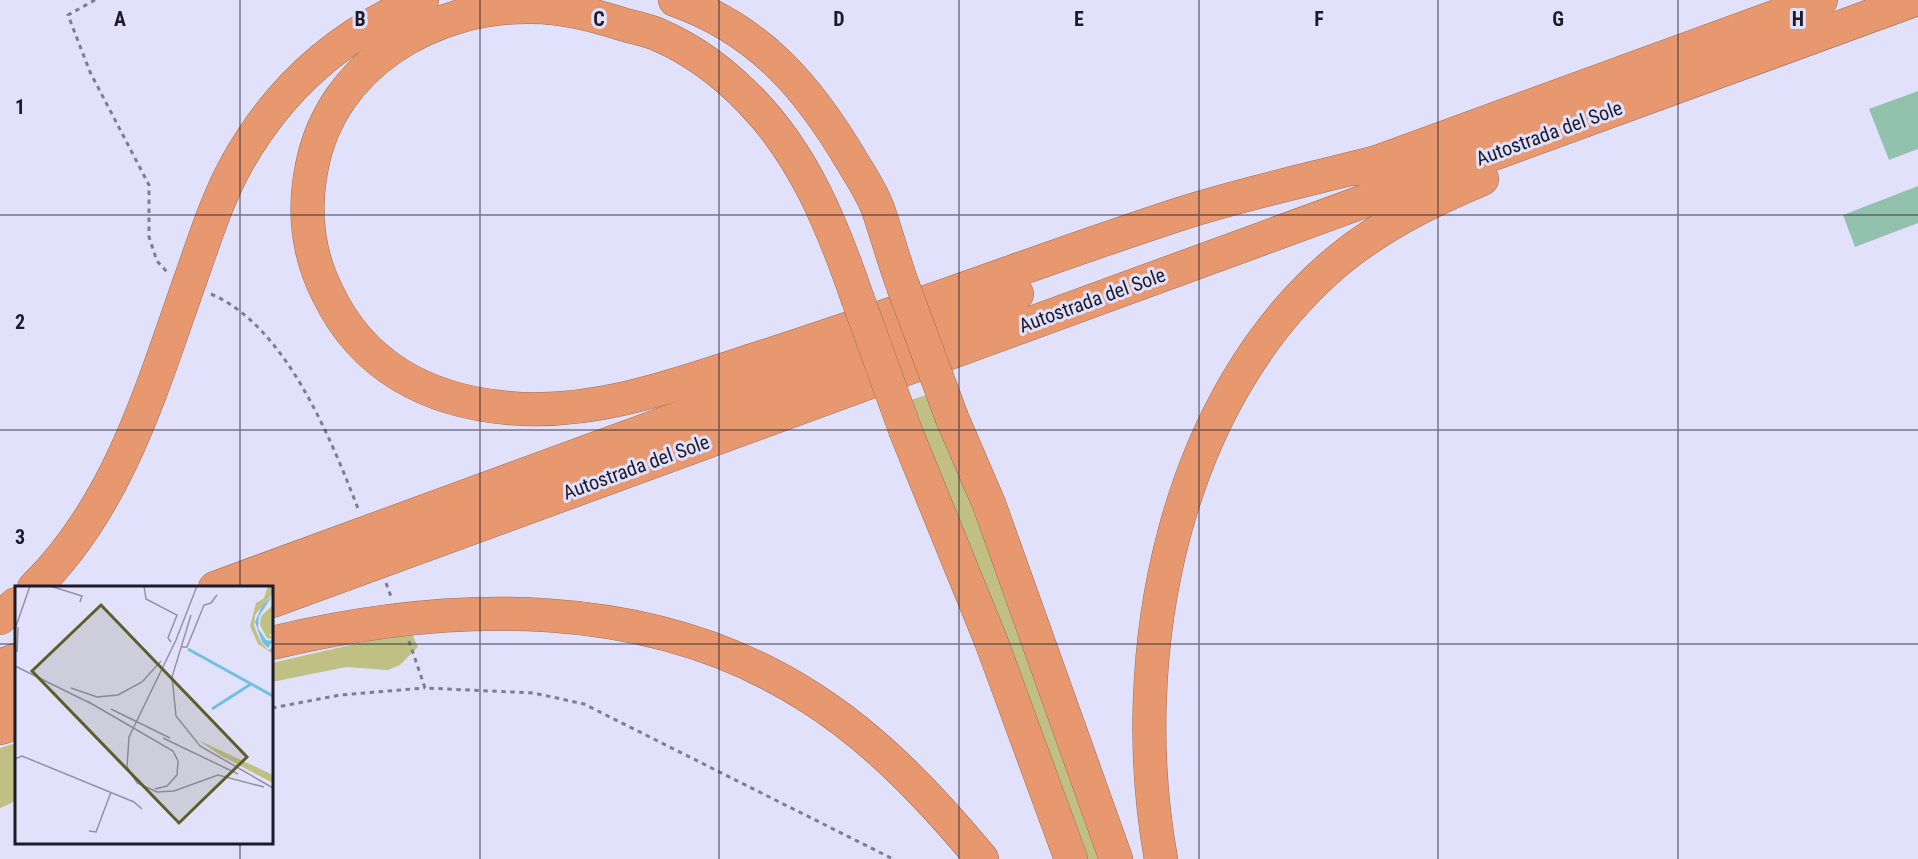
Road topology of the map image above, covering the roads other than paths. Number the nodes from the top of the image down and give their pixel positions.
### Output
1 (422, 0) edge
2 (675, 0) edge
3 (1821, 0) edge
4 (1914, 0) edge
5 (1662, 92) junction
6 (1377, 162) junction
7 (36, 586) edge
8 (220, 586) edge
9 (273, 601) edge
10 (15, 605) edge
11 (0, 618) edge
12 (273, 643) edge
13 (15, 660) edge
14 (0, 666) edge
15 (15, 694) edge
16 (0, 700) edge
17 (15, 723) edge
18 (0, 728) edge
19 (982, 859) edge
20 (1071, 859) edge
21 (1116, 859) edge
22 (1161, 859) edge

1 - 7 highway
2 - 21 highway, bridge
3 - 6 highway, Autostrada del Sole
4 - 5 highway, Autostrada del Sole
5 - 9 highway, Autostrada del Sole
5 - 22 highway
6 - 8 highway, Autostrada del Sole
6 - 20 highway, bridge
10 - 11 highway
12 - 19 highway
13 - 14 highway
15 - 16 highway
17 - 18 highway

